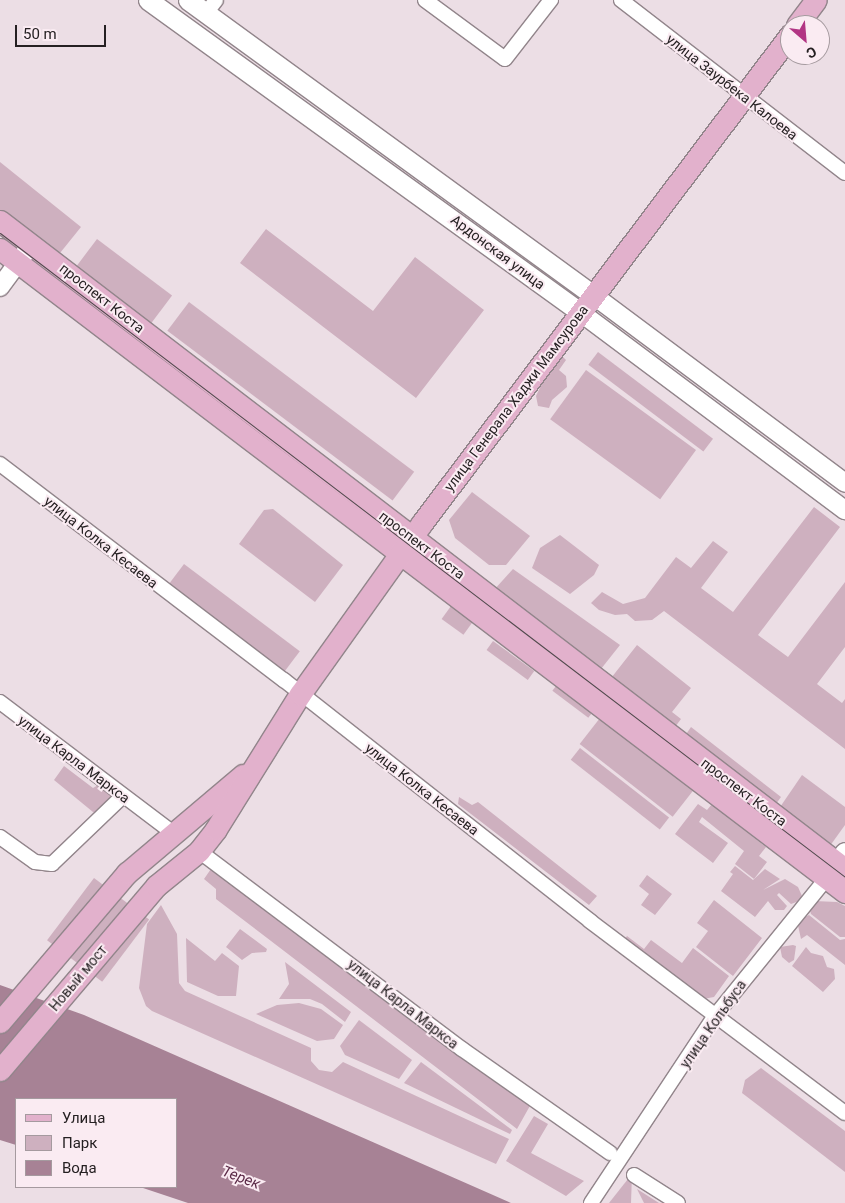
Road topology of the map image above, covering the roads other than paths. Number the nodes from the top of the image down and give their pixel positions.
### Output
1 (148, 0) edge
2 (188, 0) edge
3 (425, 0) edge
4 (551, 0) edge
5 (620, 0) edge
6 (816, 0) edge
7 (211, 6) edge
8 (805, 15) edge
9 (780, 48) edge
10 (744, 97) junction
11 (845, 173) edge
12 (0, 221) edge
13 (32, 244) junction
14 (0, 249) edge
15 (17, 262) junction
16 (0, 286) edge
17 (594, 295) junction
18 (580, 312) junction
19 (0, 464) edge
20 (845, 483) edge
21 (845, 510) edge
22 (412, 537) junction
23 (400, 556) junction
24 (300, 694) junction
25 (0, 702) edge
26 (252, 768) junction
27 (123, 796) junction
28 (172, 832) junction
29 (2, 843) edge
30 (199, 851) junction
31 (838, 866) edge
32 (156, 886) joint
33 (845, 892) edge
34 (715, 1016) junction
35 (0, 1022) edge
36 (0, 1070) edge
37 (845, 1113) edge
38 (610, 1153) dead end
39 (634, 1174) dead end
40 (591, 1203) edge
41 (678, 1203) edge

1 - 18 main road, Ардонская улица
2 - 7 main road, Ардонская улица
3 - 4 street
5 - 10 street, улица Заурбека Калоева
6 - 8 main road
7 - 17 main road, Ардонская улица
9 - 10 main road, улица Генерала Хаджи Мамсурова
10 - 11 street, улица Заурбека Калоева
10 - 17 main road, улица Генерала Хаджи Мамсурова
12 - 13 main road, проспект Коста
13 - 15 street
13 - 22 main road, проспект Коста
14 - 15 main road, проспект Коста
15 - 16 street
15 - 23 main road, проспект Коста
17 - 18 main road, улица Генерала Хаджи Мамсурова
17 - 20 street, Ардонская улица
18 - 21 street, Ардонская улица
18 - 22 main road, улица Генерала Хаджи Мамсурова
19 - 24 street, улица Колка Кесаева
22 - 23 main road, улица Генерала Хаджи Мамсурова
22 - 31 main road, проспект Коста
23 - 24 main road, улица Генерала Хаджи Мамсурова
23 - 31 main road, проспект Коста
24 - 26 main road, улица Генерала Хаджи Мамсурова
24 - 34 street, улица Колка Кесаева
25 - 27 street, улица Карла Маркса
26 - 28 main road, улица Генерала Хаджи Мамсурова
26 - 30 main road, улица Генерала Хаджи Мамсурова
27 - 28 street, улица Карла Маркса
27 - 29 street
28 - 35 main road, улица Генерала Хаджи Мамсурова
30 - 32 main road, улица Генерала Хаджи Мамсурова
30 - 38 street, улица Карла Маркса
31 - 33 main road, проспект Коста
31 - 34 street, улица Кольбуса
32 - 36 main road, Новый мост
34 - 37 street, улица Колка Кесаева
34 - 40 street, улица Кольбуса
39 - 41 street

